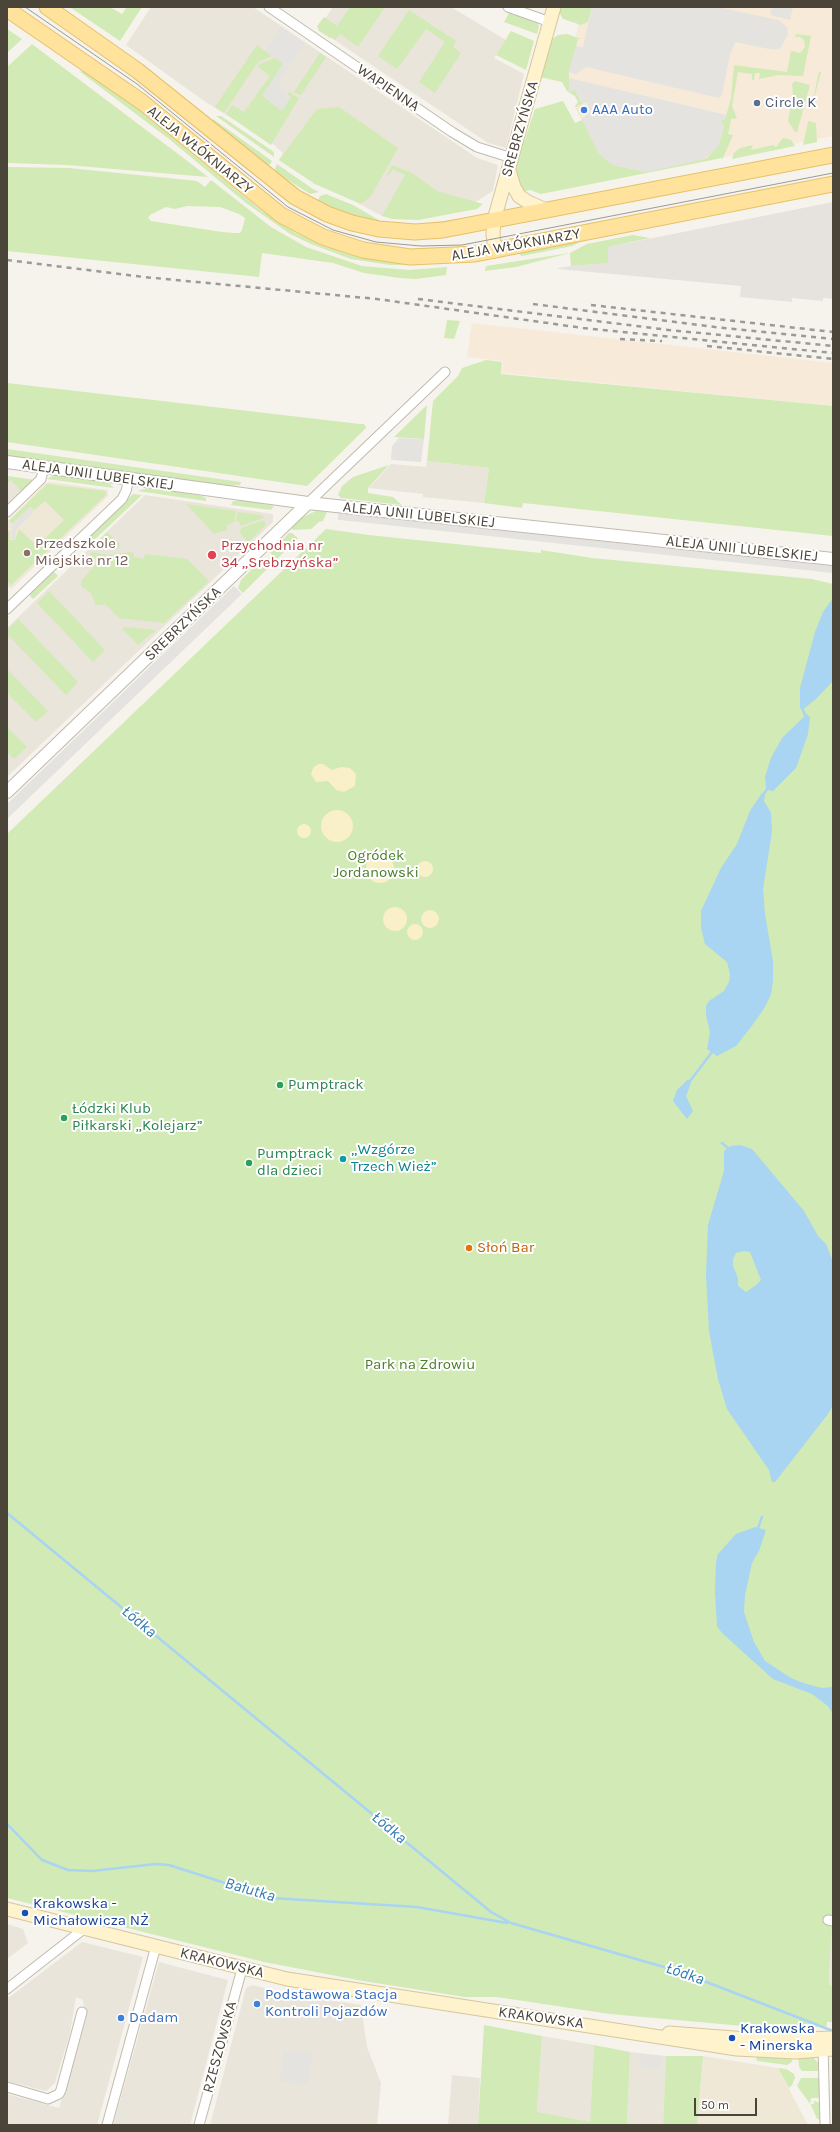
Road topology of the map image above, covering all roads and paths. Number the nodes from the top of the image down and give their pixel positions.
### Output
1 (47, 7) edge
2 (269, 7) edge
3 (508, 7) edge
4 (554, 7) edge
5 (7, 9) edge
6 (550, 22) junction
7 (833, 155) edge
8 (510, 163) junction
9 (833, 184) edge
10 (546, 210) junction
11 (494, 220) junction
12 (495, 251) junction
13 (445, 372) dead end
14 (7, 462) edge
15 (44, 467) junction
16 (129, 478) junction
17 (308, 503) junction
18 (7, 512) edge
19 (833, 559) edge
20 (7, 609) edge
21 (7, 792) edge
22 (7, 1909) edge
23 (85, 1928) junction
24 (156, 1946) junction
25 (242, 1969) junction
26 (7, 1989) edge
27 (82, 2012) dead end
28 (829, 2043) edge
29 (7, 2088) edge
30 (829, 2106) edge
31 (107, 2125) edge
32 (199, 2125) edge
33 (825, 2125) edge

1 - 11 main road, ALEJA WŁÓKNIARZY
2 - 8 street, WAPIENNA
3 - 6 street
4 - 6 main road, SREBRZYŃSKA
5 - 12 main road, ALEJA WŁÓKNIARZY
6 - 8 main road, SREBRZYŃSKA
7 - 10 main road, ALEJA WŁÓKNIARZY
8 - 10 main road
8 - 11 main road, SREBRZYŃSKA
9 - 12 main road, ALEJA WŁÓKNIARZY
10 - 11 main road, ALEJA WŁÓKNIARZY
11 - 12 main road, SREBRZYŃSKA
13 - 17 street, SREBRZYŃSKA
14 - 15 street, ALEJA UNII LUBELSKIEJ
15 - 16 street, ALEJA UNII LUBELSKIEJ
15 - 18 street
16 - 17 street, ALEJA UNII LUBELSKIEJ
16 - 20 street
17 - 19 street, ALEJA UNII LUBELSKIEJ
17 - 21 street, SREBRZYŃSKA
22 - 23 main road, KRAKOWSKA
23 - 24 main road, KRAKOWSKA
23 - 26 street
24 - 25 main road, KRAKOWSKA
24 - 31 street
25 - 28 main road, KRAKOWSKA
25 - 32 street, RZESZOWSKA
27 - 29 street
28 - 30 street
30 - 33 street

